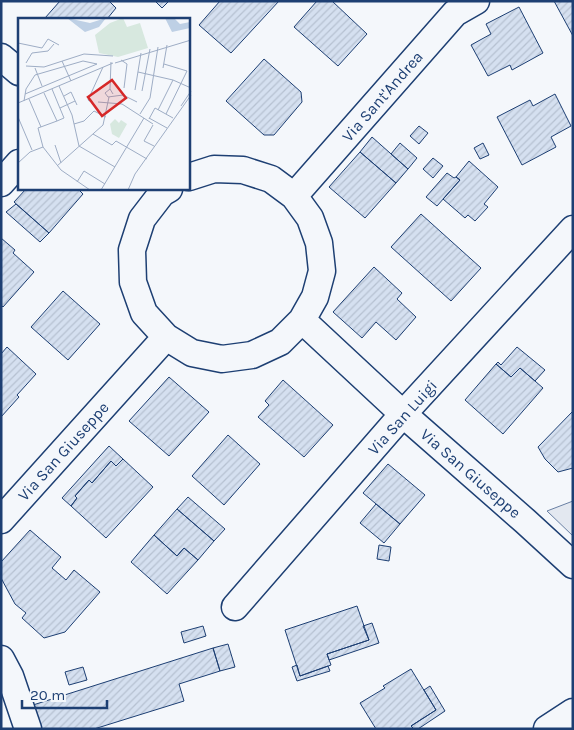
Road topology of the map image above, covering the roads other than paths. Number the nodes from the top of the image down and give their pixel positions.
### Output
1 (476, 1) edge
2 (1, 57) edge
3 (18, 71) edge
4 (18, 164) edge
5 (190, 176) edge
6 (1, 183) edge
7 (163, 190) edge
8 (294, 196) junction
9 (573, 229) edge
10 (302, 320) junction
11 (166, 337) junction
12 (403, 414) junction
13 (1, 520) edge
14 (573, 565) edge
15 (235, 607) dead end
16 (1, 659) edge
17 (573, 712) edge
18 (28, 729) edge
19 (547, 729) edge

1 - 8 street, Via Sant'Andrea
2 - 3 street
4 - 6 street
5 - 8 street
7 - 11 street
8 - 10 street
9 - 12 street, Via San Luigi
10 - 11 street
10 - 12 street, Via San Giuseppe
11 - 13 street, Via San Giuseppe
12 - 14 street, Via San Giuseppe
12 - 15 street, Via San Luigi
16 - 18 street
17 - 19 street

